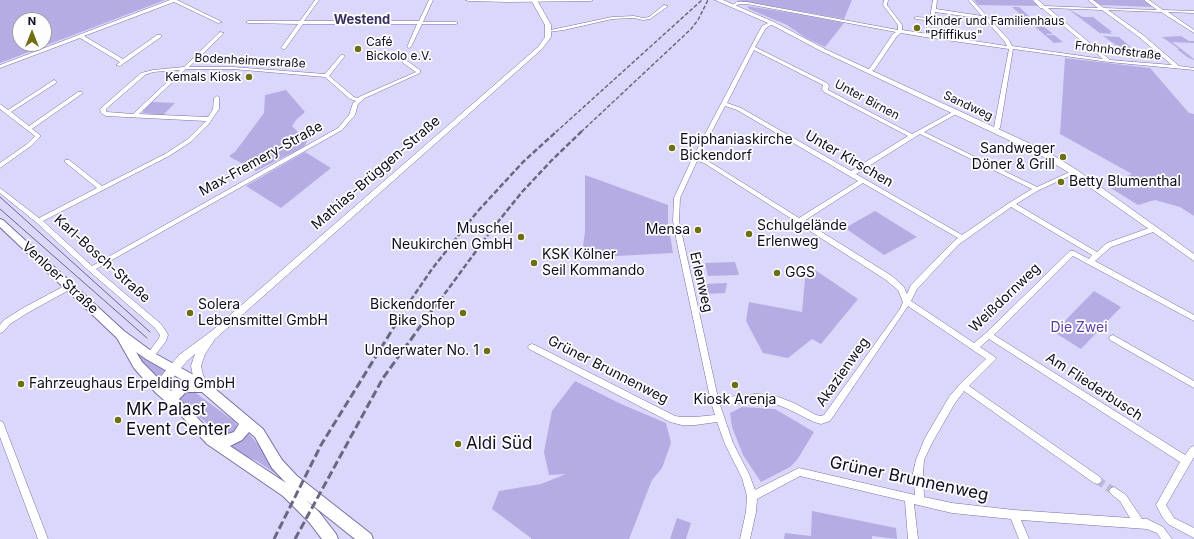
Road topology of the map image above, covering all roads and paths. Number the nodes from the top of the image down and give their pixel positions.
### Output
1 (174, 0) edge
2 (316, 0) edge
3 (431, 0) edge
4 (468, 0) edge
5 (534, 0) edge
6 (591, 0) edge
7 (718, 0) edge
8 (886, 0) edge
9 (935, 0) edge
10 (970, 0) edge
11 (1035, 0) edge
12 (1090, 0) edge
13 (1146, 0) edge
14 (666, 6) dead end
15 (733, 6) junction
16 (1042, 7) junction
17 (1101, 8) junction
18 (933, 10) junction
19 (1162, 10) junction
20 (1194, 12) edge
21 (916, 18) dead end
22 (986, 18) junction
23 (220, 22) dead end
24 (248, 22) dead end
25 (300, 22) junction
26 (421, 23) junction
27 (456, 23) dead end
28 (772, 23) junction
29 (548, 31) junction
30 (900, 32) junction
31 (1194, 32) edge
32 (222, 33) dead end
33 (80, 36) junction
34 (159, 36) dead end
35 (409, 47) dead end
36 (283, 48) dead end
37 (753, 48) junction
38 (1010, 48) junction
39 (343, 56) dead end
40 (124, 61) junction
41 (1109, 61) junction
42 (405, 62) dead end
43 (118, 65) dead end
44 (0, 67) edge
45 (184, 68) junction
46 (1178, 68) junction
47 (1194, 69) edge
48 (868, 71) junction
49 (326, 76) junction
50 (54, 82) dead end
51 (80, 93) dead end
52 (217, 98) dead end
53 (358, 100) junction
54 (724, 104) junction
55 (0, 106) edge
56 (8, 112) junction
57 (956, 112) junction
58 (134, 116) junction
59 (209, 119) junction
60 (30, 128) junction
61 (994, 130) junction
62 (920, 132) junction
63 (912, 136) junction
64 (695, 159) junction
65 (67, 161) dead end
66 (0, 166) edge
67 (1074, 172) junction
68 (851, 174) junction
69 (862, 181) junction
70 (102, 189) junction
71 (1037, 189) junction
72 (0, 190) edge
73 (1011, 204) junction
74 (39, 221) junction
75 (0, 222) edge
76 (798, 222) junction
77 (1154, 229) junction
78 (962, 238) junction
79 (1097, 255) junction
80 (1194, 258) edge
81 (1090, 262) junction
82 (91, 269) junction
83 (68, 286) junction
84 (906, 301) junction
85 (1194, 318) edge
86 (0, 330) edge
87 (216, 333) junction
88 (120, 334) junction
89 (989, 335) junction
90 (1113, 338) dead end
91 (532, 347) dead end
92 (974, 347) junction
93 (150, 356) junction
94 (174, 368) junction
95 (1194, 385) edge
96 (963, 386) junction
97 (204, 387) junction
98 (160, 389) junction
99 (173, 401) junction
100 (715, 402) junction
101 (720, 418) junction
102 (246, 422) junction
103 (0, 425) edge
104 (211, 440) junction
105 (1194, 450) edge
106 (1186, 461) junction
107 (1097, 480) tunnel mouth
108 (1114, 491) tunnel mouth
109 (752, 496) junction
110 (909, 498) junction
111 (920, 501) junction
112 (1014, 515) junction
113 (1139, 523) junction
114 (1194, 533) edge
115 (43, 539) edge
116 (331, 539) edge
117 (366, 539) edge
118 (745, 539) edge
119 (913, 539) edge
120 (1024, 539) edge
121 (1167, 539) edge

1 - 23 street
1 - 33 street
2 - 25 street
3 - 26 street
4 - 5 street
5 - 6 street
5 - 29 street
7 - 15 street, Sandweg
8 - 30 street
9 - 18 street
10 - 22 street
11 - 16 street
12 - 17 street
13 - 19 street
14 - 29 street
15 - 28 street, Sandweg
15 - 30 street, Frohnhofstraße
16 - 17 street
16 - 41 street
17 - 19 street
17 - 46 street
18 - 21 street
18 - 22 street
19 - 20 street
19 - 31 street
22 - 38 street
24 - 25 street
25 - 26 street
25 - 36 street
26 - 27 street
26 - 35 street
28 - 37 street, Erlenweg
28 - 48 street, Sandweg
29 - 87 street, Mathias-Brüggen-Straße
30 - 38 street, Frohnhofstraße
30 - 48 street
32 - 45 street
33 - 40 street
33 - 44 street
34 - 40 street
37 - 54 street, Erlenweg
37 - 63 street, Unter Birnen
38 - 41 street, Frohnhofstraße
38 - 61 street
39 - 49 street
40 - 43 street
41 - 46 street, Frohnhofstraße
42 - 53 street
45 - 49 street, Bodenheimerstraße
45 - 58 street
45 - 58 street, Bodenheimerstraße
46 - 47 street, Frohnhofstraße
48 - 57 street, Sandweg
49 - 53 street
50 - 56 street
51 - 60 street
52 - 59 street
53 - 82 street, Max-Fremery-Straße
54 - 64 street, Erlenweg
54 - 68 street, Unter Kirschen
55 - 56 street
56 - 60 street
57 - 61 street, Sandweg
57 - 62 street
58 - 59 street, Bodenheimerstraße
59 - 70 street
60 - 66 street
61 - 67 street, Sandweg
62 - 63 street
62 - 71 street
63 - 68 street
64 - 76 street
64 - 100 street, Erlenweg
65 - 70 street
67 - 71 street, Akazienweg
67 - 77 street, Sandweg
68 - 69 street, Unter Kirschen
69 - 76 street
69 - 78 street, Unter Kirschen
70 - 74 street
71 - 73 street, Akazienweg
72 - 74 street, Karl-Bosch-Straße
73 - 78 street, Akazienweg
73 - 79 street
74 - 82 street, Karl-Bosch-Straße
75 - 83 main road, Venloer Straße
76 - 84 street
77 - 79 street
77 - 80 street, Sandweg
78 - 84 street, Akazienweg
79 - 81 street
81 - 85 street
81 - 89 street, Weißdornweg
82 - 93 street, Karl-Bosch-Straße
83 - 86 street
83 - 88 main road, Venloer Straße
84 - 92 street
84 - 100 street, Akazienweg
87 - 94 street, Mathias-Brüggen-Straße
87 - 97 street, Mathias-Brüggen-Straße
88 - 93 main road, Venloer Straße
88 - 98 main road, Venloer Straße
89 - 92 street, Weißdornweg
89 - 106 street, Am Fliederbusch
90 - 95 street
91 - 101 street, Grüner Brunnenweg
92 - 96 street, Weißdornweg
93 - 94 main road, Venloer Straße
94 - 97 main road, Venloer Straße
94 - 98 street, Mathias-Brüggen-Straße
96 - 107 street
96 - 111 street, Weißdornweg
97 - 99 main road
97 - 102 main road, Venloer Straße
98 - 99 main road, Venloer Straße
99 - 104 main road, Venloer Straße
100 - 101 street
101 - 109 street
102 - 104 main road
102 - 117 main road, Venloer Straße
103 - 115 street
104 - 116 main road, Venloer Straße
105 - 106 street
106 - 114 street
108 - 113 street
109 - 110 street, Grüner Brunnenweg
109 - 118 street
110 - 111 street, Grüner Brunnenweg
110 - 119 street
111 - 112 street, Grüner Brunnenweg
112 - 113 street, Grüner Brunnenweg
112 - 120 street
113 - 121 street, Grüner Brunnenweg

